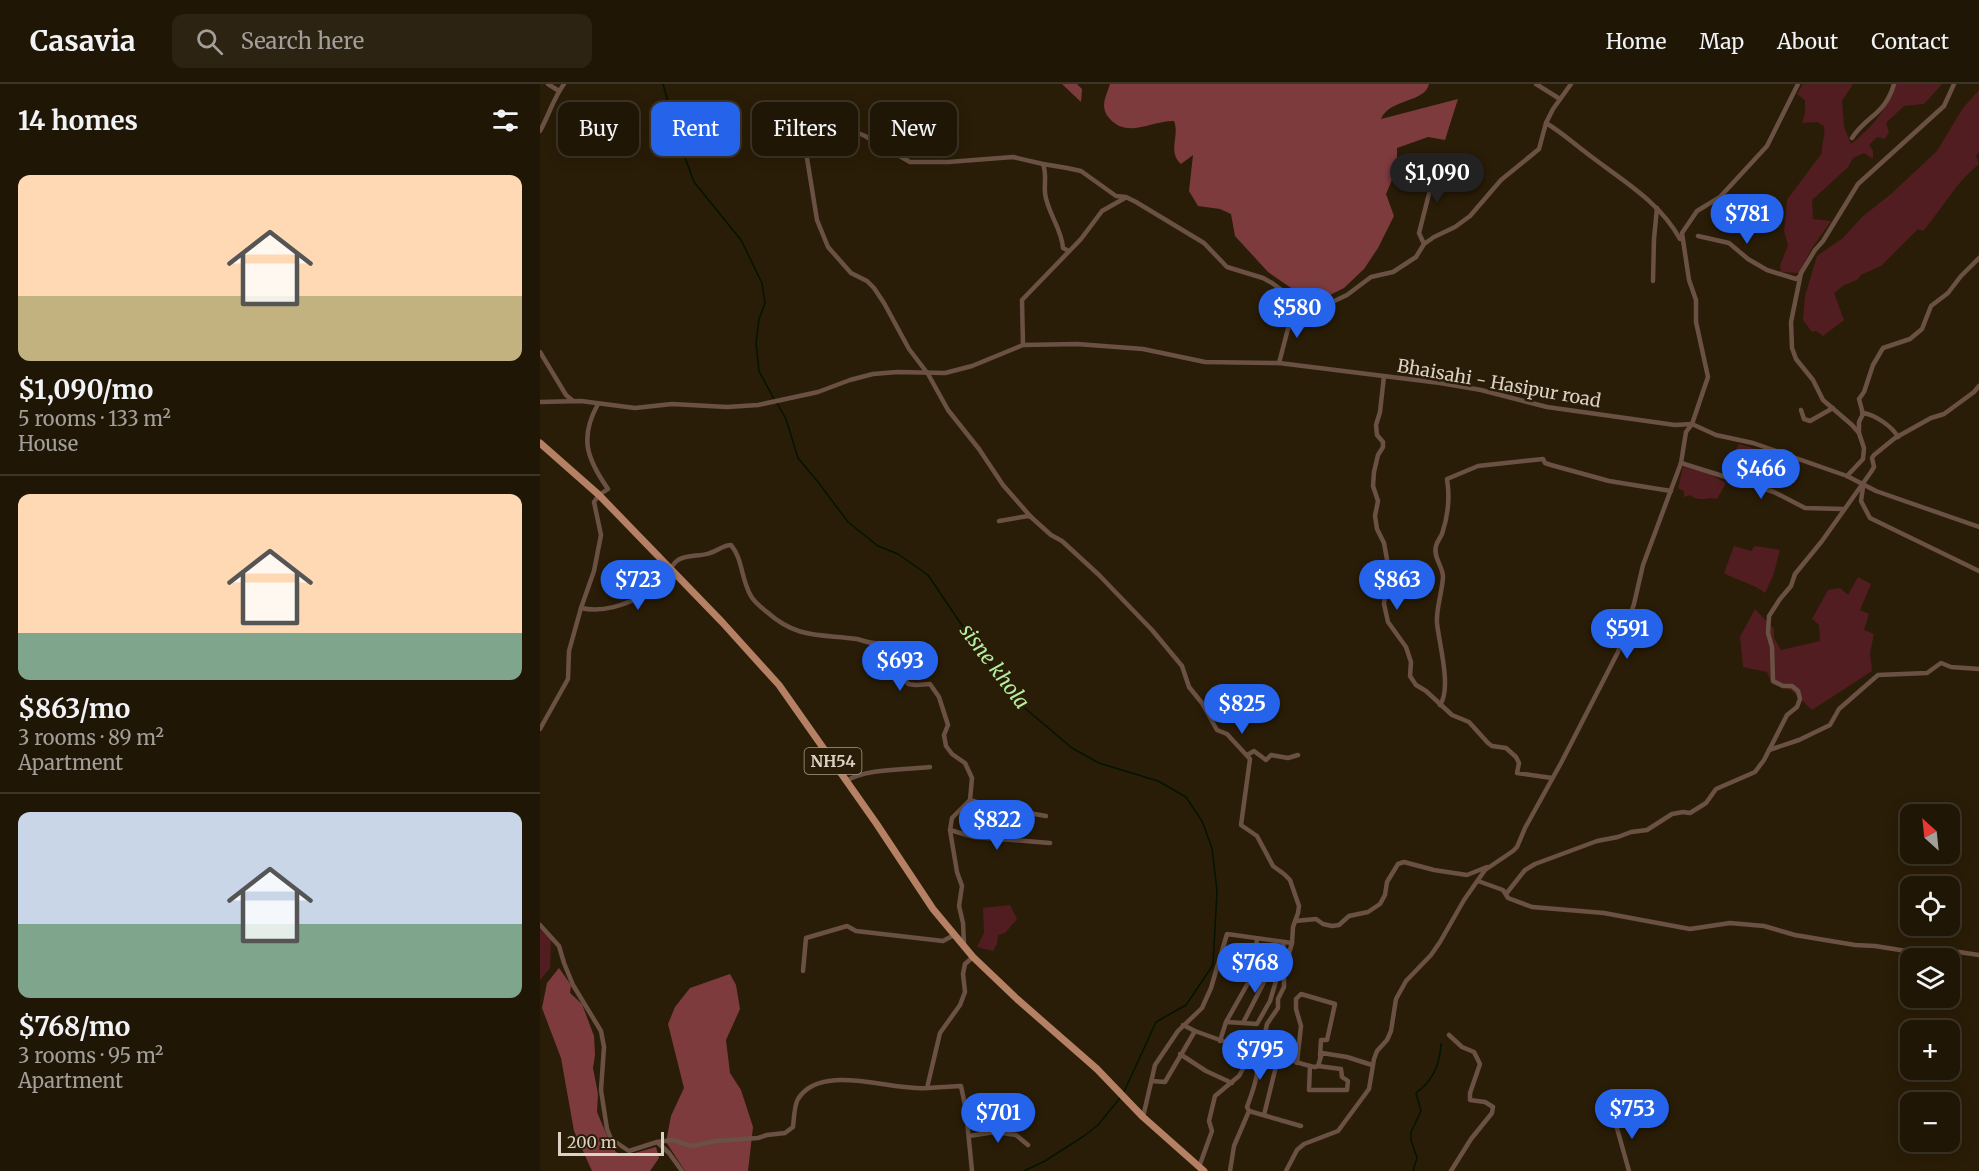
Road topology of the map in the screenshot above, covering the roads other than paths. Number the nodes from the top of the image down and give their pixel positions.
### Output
1 (548, 84) edge
2 (564, 84) edge
3 (1536, 84) edge
4 (1571, 84) edge
5 (1798, 84) edge
6 (1894, 84) edge
7 (1954, 84) edge
8 (559, 91) junction
9 (1560, 99) junction
10 (1546, 123) junction
11 (540, 131) edge
12 (1852, 138) dead end
13 (1043, 164) junction
14 (1425, 180) dead end
15 (1126, 197) junction
16 (1657, 208) junction
17 (1698, 236) dead end
18 (1682, 242) junction
19 (1424, 244) junction
20 (1070, 251) junction
21 (1979, 258) edge
22 (1802, 273) junction
23 (1653, 281) dead end
24 (1299, 309) junction
25 (1023, 345) junction
26 (541, 354) edge
27 (1279, 363) junction
28 (928, 374) junction
29 (1384, 375) junction
30 (1979, 386) edge
31 (573, 401) junction
32 (540, 402) edge
33 (598, 404) junction
34 (1833, 408) junction
35 (1801, 410) dead end
36 (1862, 413) junction
37 (1692, 424) junction
38 (1859, 433) junction
39 (1898, 437) junction
40 (540, 443) edge
41 (1681, 463) junction
42 (1847, 476) junction
43 (1863, 484) junction
44 (1671, 491) junction
45 (599, 495) junction
46 (1843, 509) junction
47 (1031, 517) junction
48 (999, 521) dead end
49 (1979, 527) edge
50 (670, 568) junction
51 (1979, 571) edge
52 (581, 608) junction
53 (1979, 669) edge
54 (1440, 705) junction
55 (540, 729) edge
56 (1769, 750) junction
57 (1247, 755) junction
58 (1298, 755) dead end
59 (930, 767) dead end
60 (1552, 778) junction
61 (846, 781) junction
62 (970, 800) junction
63 (1046, 816) dead end
64 (950, 830) junction
65 (1050, 843) dead end
66 (1493, 865) junction
67 (1478, 881) junction
68 (1506, 894) junction
69 (1295, 921) junction
70 (540, 925) edge
71 (954, 935) junction
72 (1257, 939) junction
73 (1284, 942) junction
74 (1292, 943) junction
75 (1270, 946) dead end
76 (964, 947) junction
77 (1979, 955) edge
78 (1220, 956) junction
79 (973, 957) junction
80 (803, 971) dead end
81 (1251, 974) junction
82 (1226, 1022) junction
83 (1243, 1023) junction
84 (1183, 1025) junction
85 (1195, 1031) junction
86 (1449, 1035) dead end
87 (1220, 1041) junction
88 (1263, 1048) junction
89 (1278, 1049) junction
90 (1257, 1053) junction
91 (1180, 1054) junction
92 (1320, 1056) junction
93 (1297, 1064) junction
94 (1372, 1065) junction
95 (1310, 1066) junction
96 (1318, 1066) junction
97 (1152, 1081) junction
98 (1232, 1083) junction
99 (927, 1088) junction
100 (1249, 1111) junction
101 (1613, 1114) dead end
102 (1263, 1115) junction
103 (1143, 1117) junction
104 (1301, 1125) dead end
105 (969, 1136) junction
106 (657, 1142) junction
107 (1028, 1145) dead end
108 (1201, 1169) edge
109 (682, 1171) edge
110 (972, 1171) edge
111 (1230, 1171) edge
112 (1286, 1171) edge
113 (1451, 1171) edge
114 (1629, 1171) edge

1 - 8 street
2 - 8 street
3 - 9 street
4 - 9 street
5 - 18 street
6 - 12 street
7 - 22 street
8 - 11 street
9 - 10 street
10 - 16 street
10 - 19 street
13 - 15 street
13 - 20 street
13 - 28 street
14 - 19 street
15 - 20 street
15 - 24 street
16 - 18 street
16 - 23 street
17 - 22 street
18 - 37 street
19 - 24 street
20 - 25 street
21 - 36 street
22 - 34 street
24 - 27 street
25 - 27 street, Bhaisahi - Hasipur road
25 - 28 street, Bhaisahi - Hasipur road
26 - 31 street
27 - 29 street, Bhaisahi - Hasipur road
28 - 33 street, Bhaisahi - Hasipur road
28 - 47 street
29 - 37 street, Bhaisahi - Hasipur road
29 - 54 street
30 - 39 street
31 - 32 street, Bhaisahi - Hasipur road
31 - 33 street, Bhaisahi - Hasipur road
33 - 45 street
34 - 35 street
34 - 38 street
36 - 38 street
36 - 39 street
37 - 41 street
37 - 42 street, Bhaisahi - Hasipur road
38 - 42 street
39 - 43 street
40 - 45 main road, NH54
41 - 44 street
41 - 46 street
42 - 43 street, Bhaisahi - Hasipur road
43 - 46 street
43 - 49 street, Bhaisahi - Hasipur road
43 - 51 street
44 - 54 street
44 - 60 street
45 - 50 main road, NH54
45 - 52 street
46 - 56 street
47 - 48 street
47 - 57 street
50 - 52 street
50 - 61 main road, NH54
50 - 62 street
52 - 55 street
53 - 56 street
54 - 60 street
56 - 68 street
57 - 58 street
57 - 69 street
59 - 61 street
60 - 66 street
61 - 71 main road, NH54
62 - 63 street
62 - 64 street
64 - 65 street
64 - 76 street
66 - 67 street
66 - 69 street
67 - 68 street
67 - 94 street
68 - 77 street
69 - 74 street
70 - 106 street
71 - 76 main road, NH54
71 - 80 street
72 - 73 street
72 - 78 street
72 - 81 street
73 - 74 street
73 - 83 street
74 - 88 street
75 - 83 street
76 - 79 main road, NH54
78 - 81 street
78 - 84 street
79 - 99 street
79 - 103 main road, NH54
81 - 82 street
82 - 83 street
82 - 87 street
84 - 85 street
84 - 97 street
85 - 87 street
85 - 91 street
86 - 113 street
87 - 90 street
88 - 89 street
88 - 90 street
89 - 93 street
89 - 102 street
90 - 98 street
90 - 100 street
91 - 97 street
91 - 98 street
92 - 93 street
92 - 94 street
92 - 96 street
93 - 95 street
94 - 112 street
95 - 96 street
95 - 96 street
97 - 103 street
98 - 108 street
99 - 105 street
99 - 106 street
100 - 102 street
100 - 111 street
101 - 114 street
102 - 104 street
103 - 108 main road, NH54
105 - 107 street
105 - 110 street
106 - 109 street

